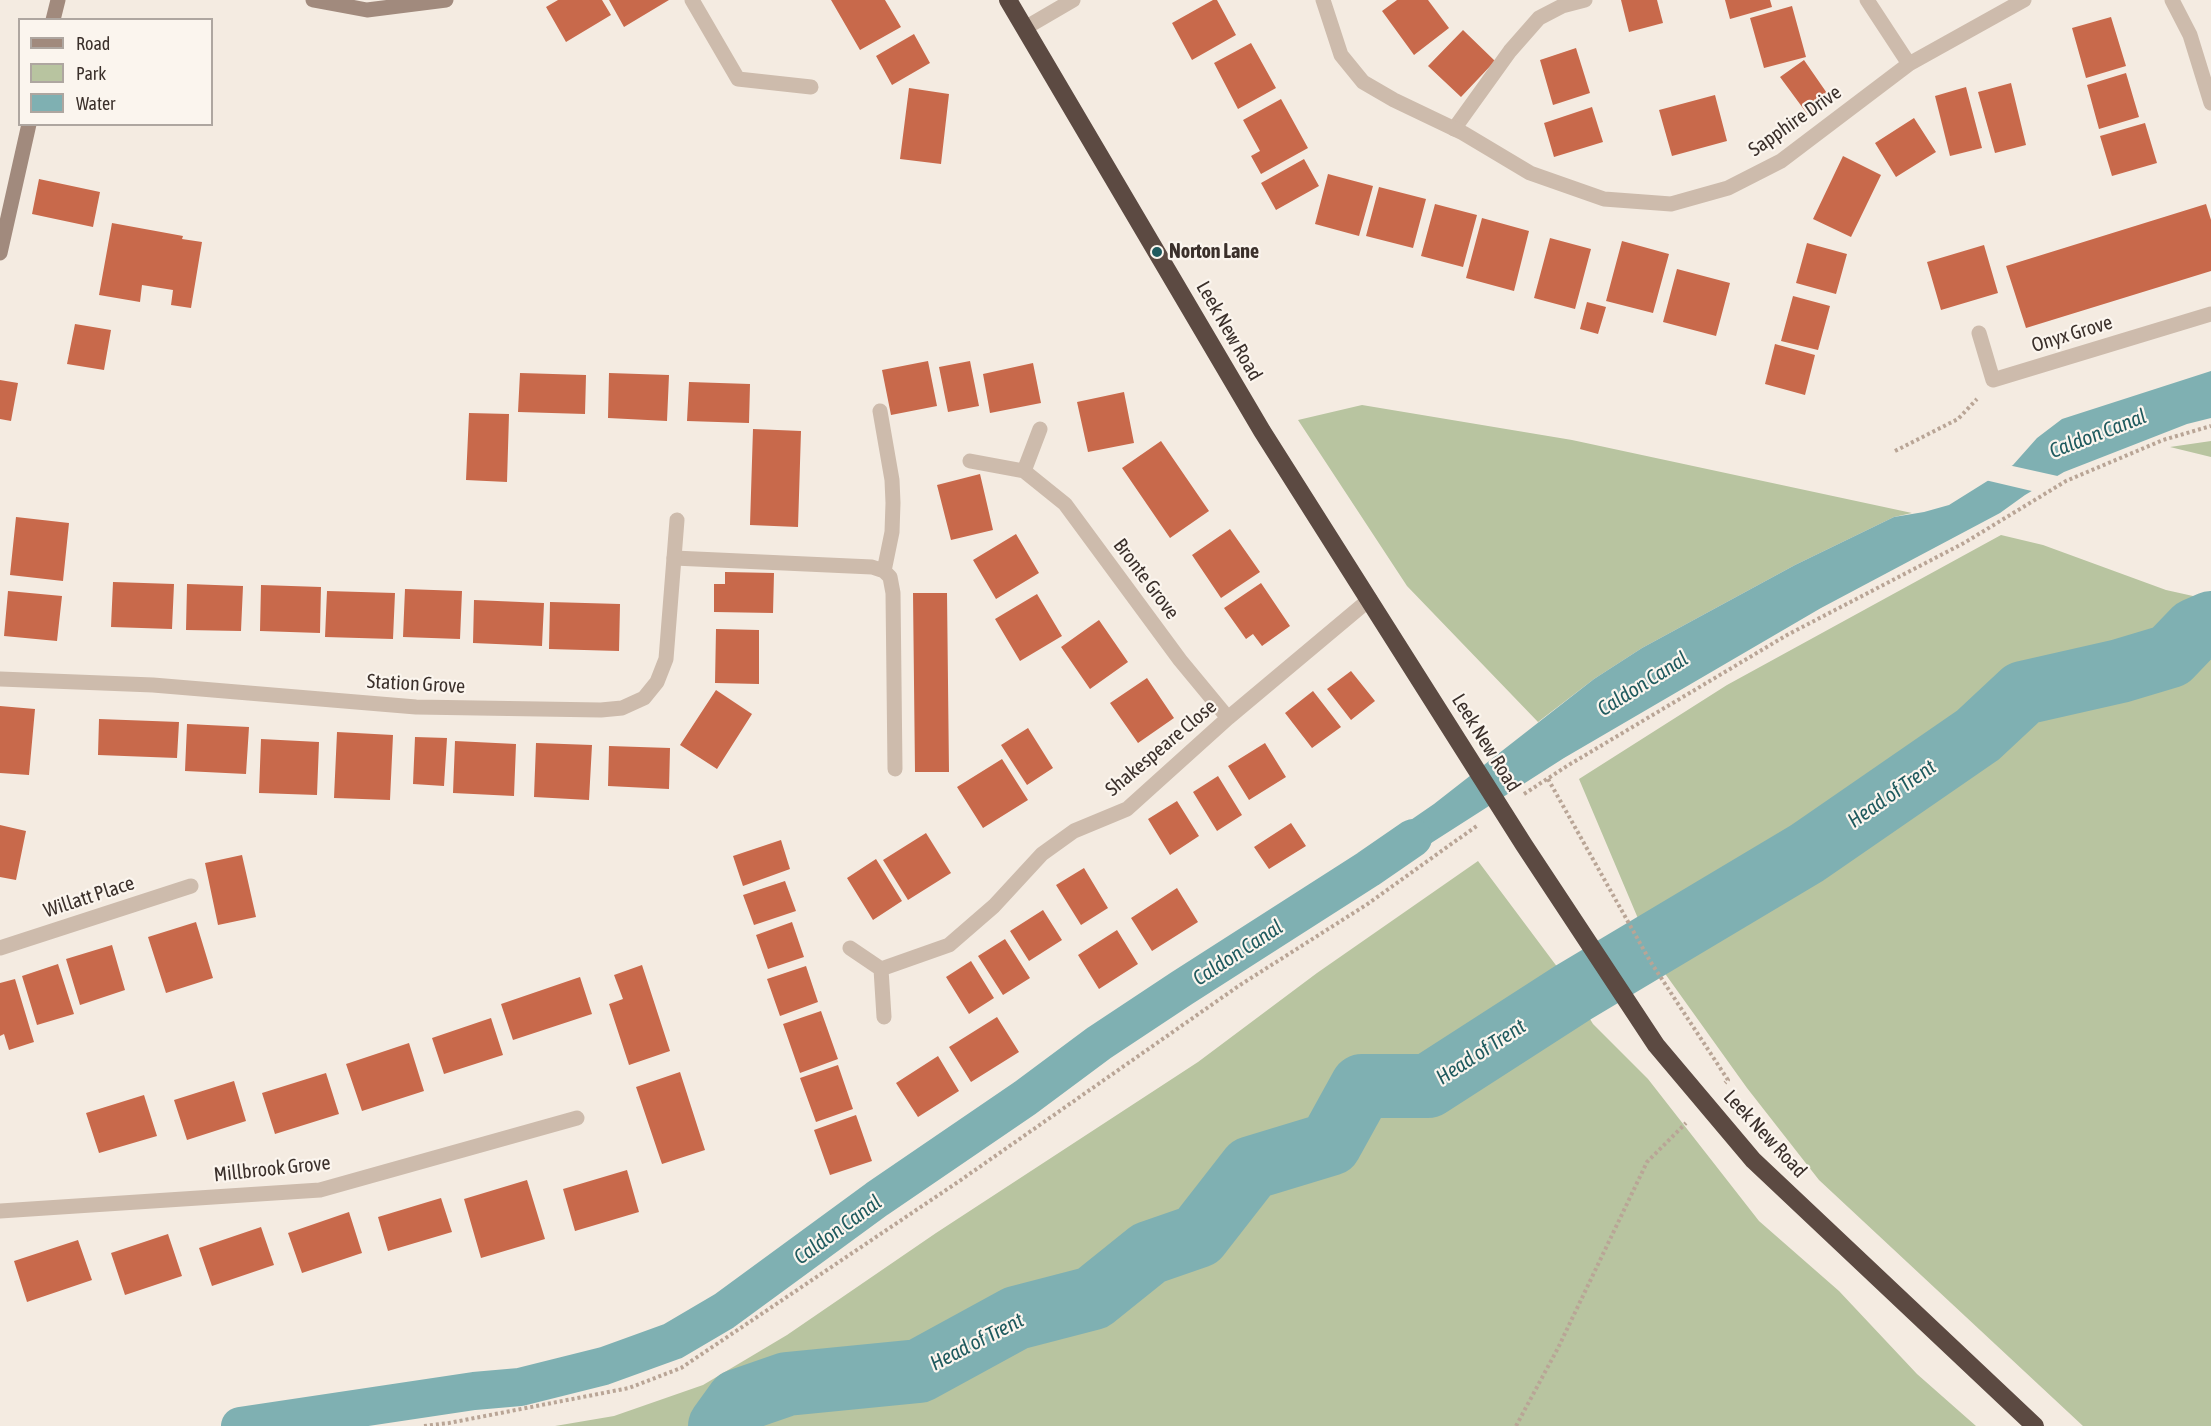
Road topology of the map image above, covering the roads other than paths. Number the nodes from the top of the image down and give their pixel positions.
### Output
1 (58, 0) edge
2 (313, 0) edge
3 (446, 0) edge
4 (692, 0) edge
5 (1008, 0) edge
6 (1073, 0) edge
7 (1323, 0) edge
8 (1585, 0) edge
9 (1867, 0) edge
10 (2024, 0) edge
11 (2172, 0) edge
12 (54, 18) edge
13 (1025, 28) junction
14 (1909, 64) junction
15 (811, 87) dead end
16 (2211, 103) edge
17 (29, 126) edge
18 (1454, 129) junction
19 (0, 252) edge
20 (2211, 314) edge
21 (1979, 333) dead end
22 (880, 411) dead end
23 (1040, 429) dead end
24 (970, 461) dead end
25 (1024, 471) junction
26 (677, 520) dead end
27 (674, 558) junction
28 (884, 571) junction
29 (1370, 599) junction
30 (0, 679) edge
31 (1228, 718) junction
32 (895, 770) dead end
33 (191, 886) dead end
34 (0, 948) edge
35 (850, 948) dead end
36 (881, 969) junction
37 (884, 1017) dead end
38 (577, 1118) dead end
39 (0, 1211) edge
40 (2035, 1426) edge

1 - 12 street
2 - 3 street
4 - 15 street
5 - 13 highway, Leek New Road
6 - 13 street
7 - 18 street, Sapphire Drive
8 - 18 street
9 - 14 street
10 - 14 street, Sapphire Drive
11 - 16 street
13 - 29 highway, Leek New Road
14 - 18 street, Sapphire Drive
17 - 19 street
20 - 21 street, Onyx Grove
22 - 28 street
23 - 25 street
24 - 25 street, Bronte Grove
25 - 31 street, Bronte Grove
26 - 27 street, Station Grove
27 - 28 street
27 - 30 street, Station Grove
28 - 32 street
29 - 31 street, Shakespeare Close
29 - 40 highway, Leek New Road
31 - 36 street, Shakespeare Close
33 - 34 street, Willatt Place
35 - 36 street
36 - 37 street
38 - 39 street, Millbrook Grove

